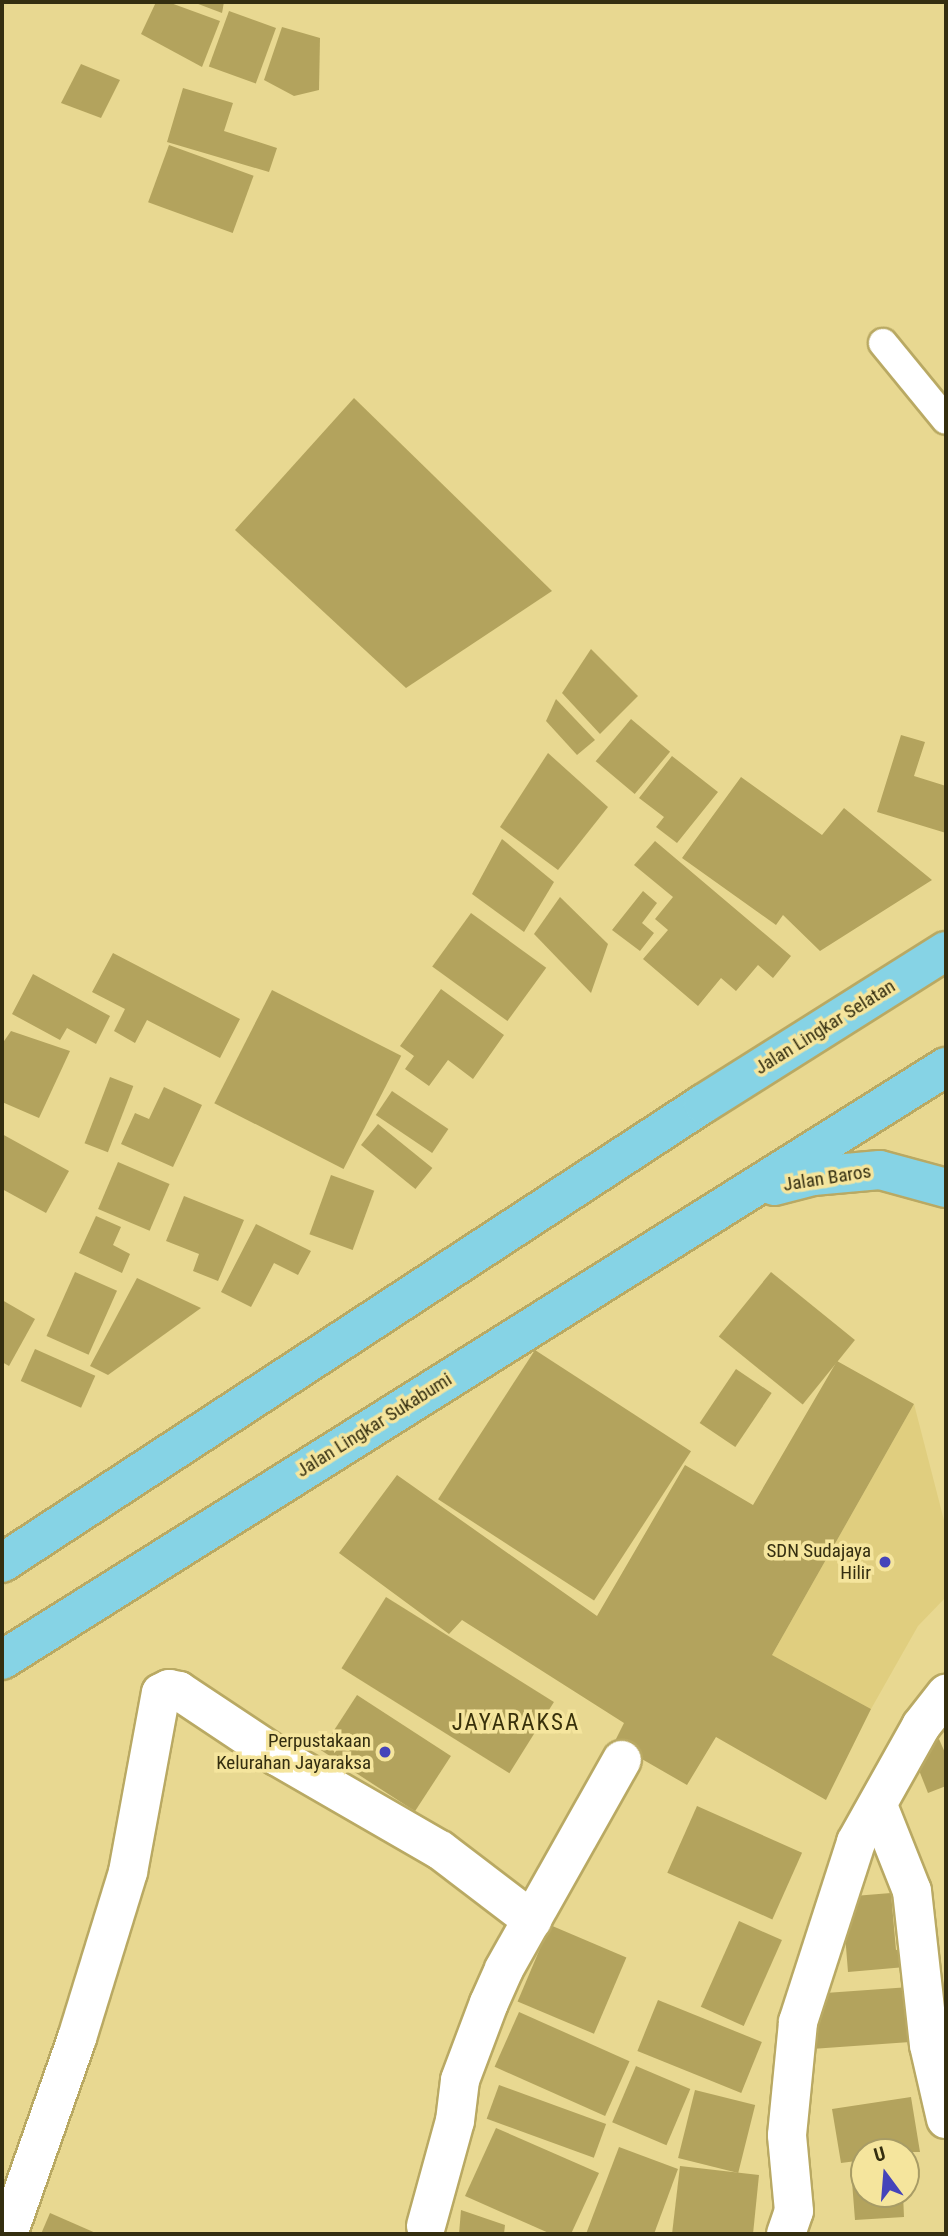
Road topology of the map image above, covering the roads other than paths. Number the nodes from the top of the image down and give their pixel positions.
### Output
1 (883, 343) dead end
2 (946, 420) edge
3 (946, 951) edge
4 (946, 1067) edge
5 (946, 1188) edge
6 (748, 1192) junction
7 (2, 1563) edge
8 (2, 1660) edge
9 (946, 1694) edge
10 (622, 1760) dead end
11 (878, 1808) junction
12 (532, 1920) junction
13 (946, 2119) edge
14 (426, 2226) dead end
15 (8, 2234) edge
16 (786, 2234) edge

1 - 2 lane
3 - 7 main road, Jalan Lingkar Selatan
4 - 6 main road
5 - 6 main road, Jalan Baros
6 - 8 main road, Jalan Lingkar Sukabumi
9 - 11 street
10 - 12 street
11 - 13 street
11 - 16 street
12 - 14 street
12 - 15 street

